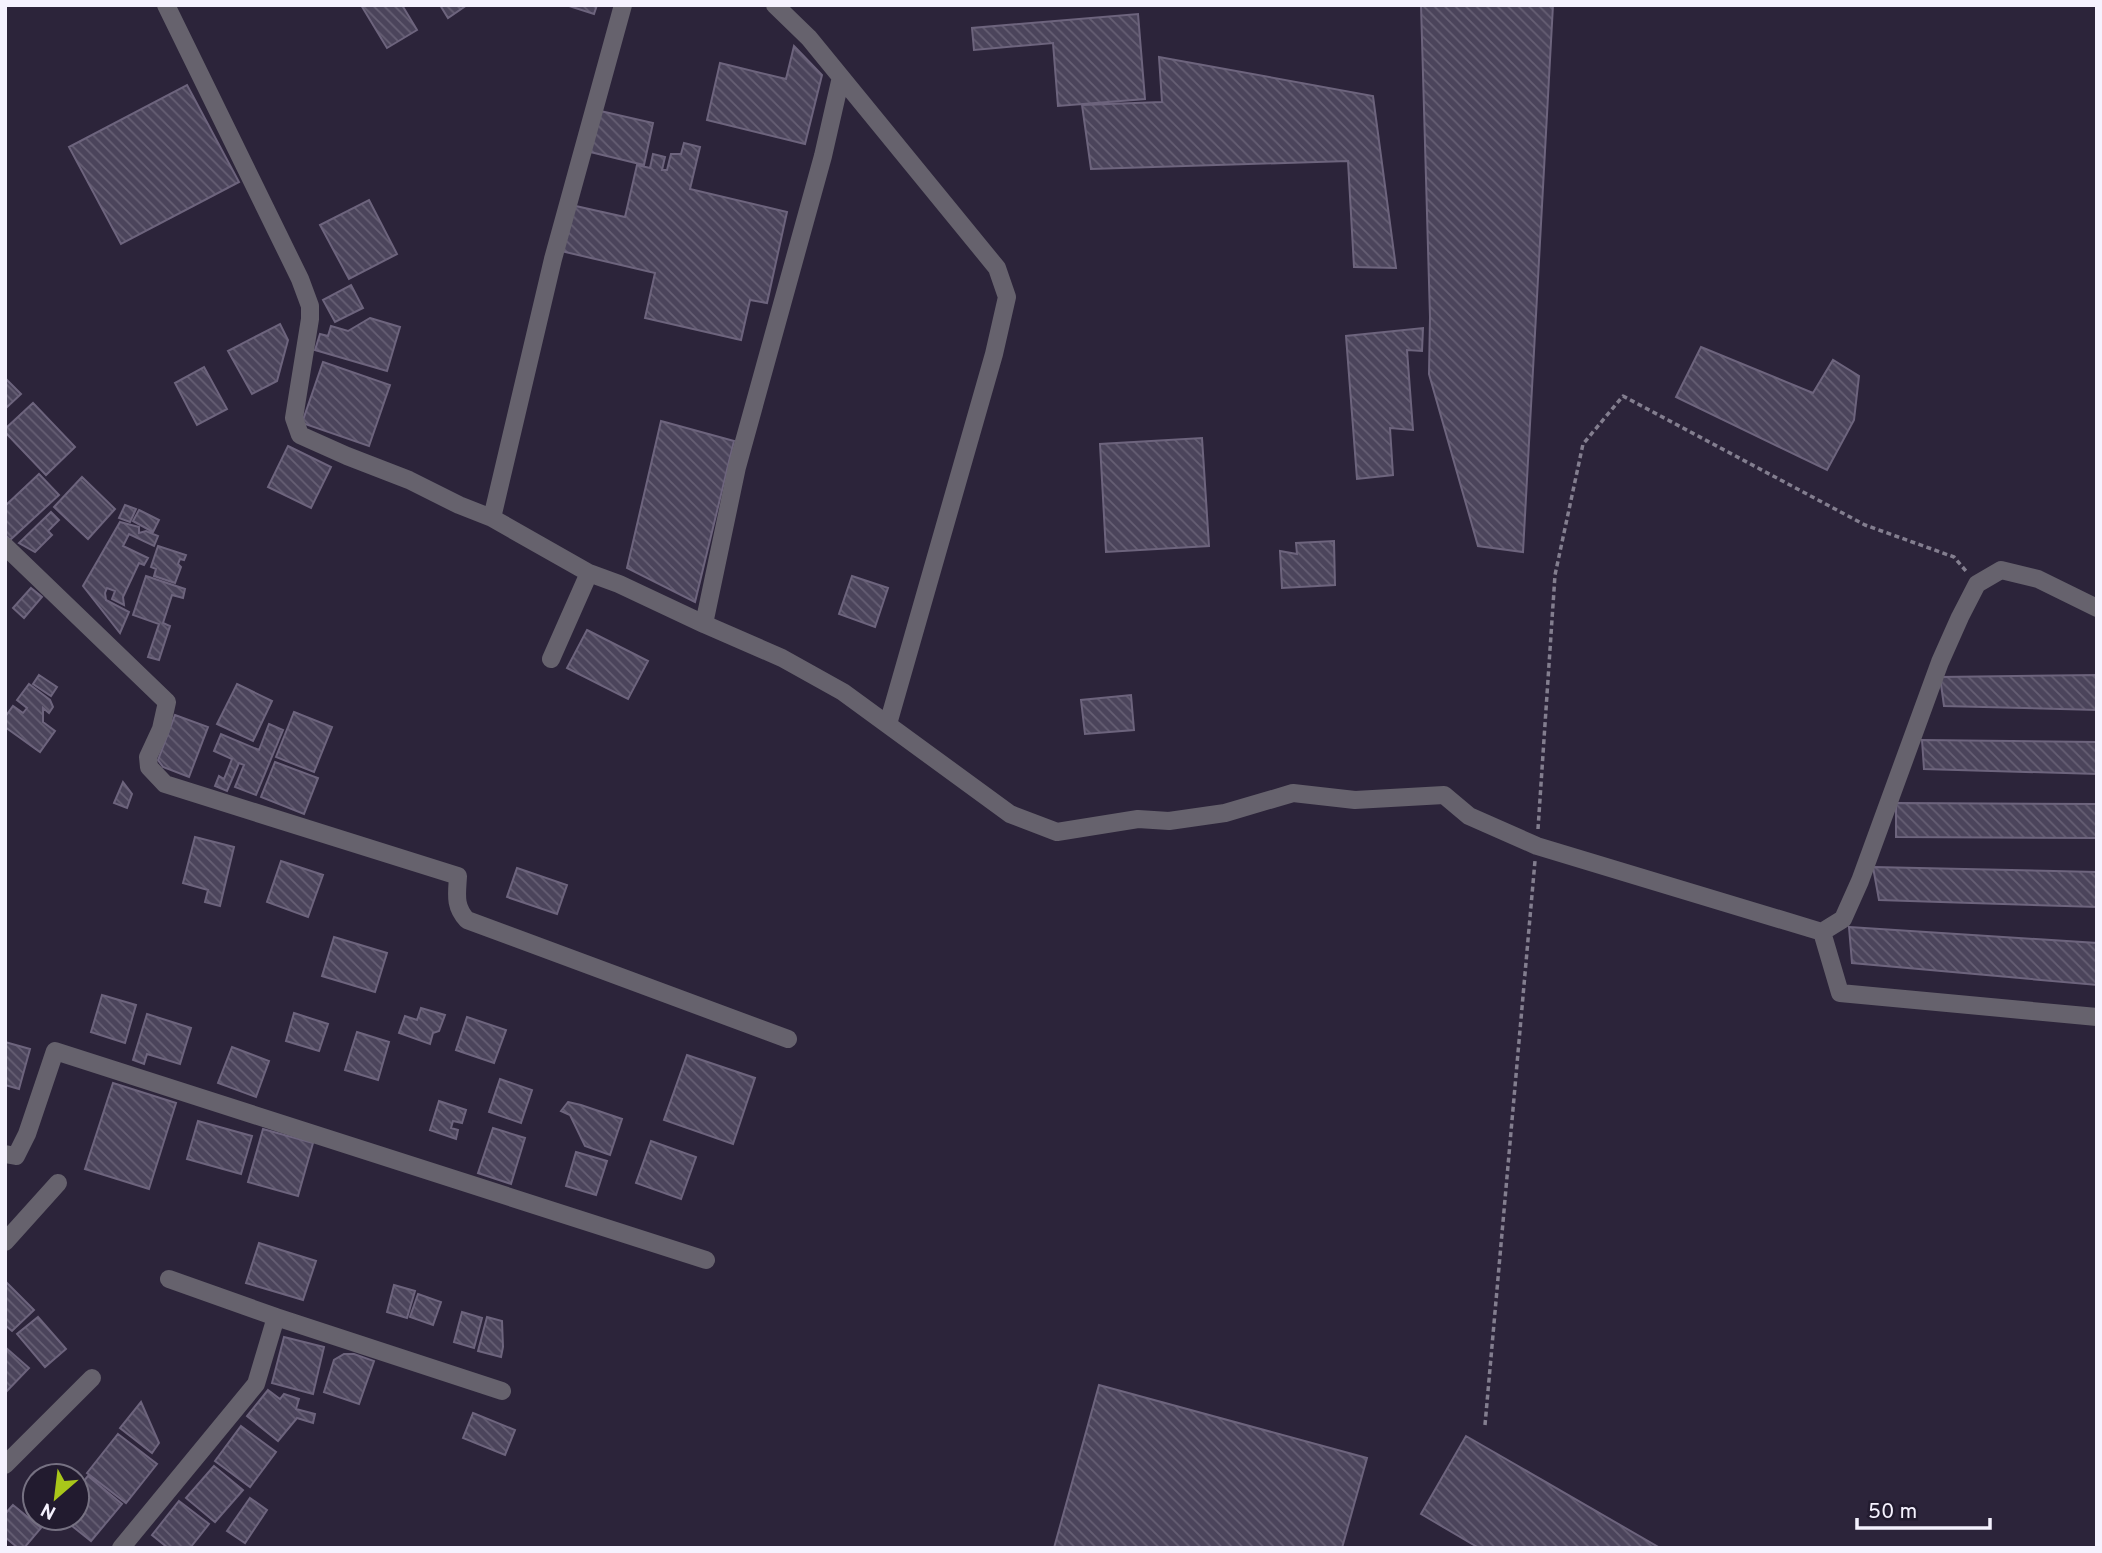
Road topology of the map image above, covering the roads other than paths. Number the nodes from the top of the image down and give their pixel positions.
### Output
1 (166, 5) edge
2 (624, 5) edge
3 (775, 5) edge
4 (841, 77) junction
5 (492, 518) junction
6 (5, 546) edge
7 (589, 573) junction
8 (2097, 608) edge
9 (704, 624) junction
10 (551, 659) dead end
11 (888, 724) junction
12 (1822, 932) junction
13 (2097, 1017) edge
14 (788, 1039) dead end
15 (5, 1153) edge
16 (58, 1183) dead end
17 (5, 1242) edge
18 (706, 1260) dead end
19 (169, 1279) dead end
20 (276, 1317) junction
21 (92, 1378) dead end
22 (502, 1391) dead end
23 (5, 1465) edge
24 (121, 1548) edge

1 - 5 street
2 - 5 street
3 - 4 street
4 - 9 street
4 - 11 street
5 - 7 street
6 - 14 street
7 - 9 street
7 - 10 street
8 - 12 street
9 - 11 street
11 - 12 street
12 - 13 street
15 - 18 street
16 - 17 street
19 - 20 street
20 - 22 street
20 - 24 street
21 - 23 street

